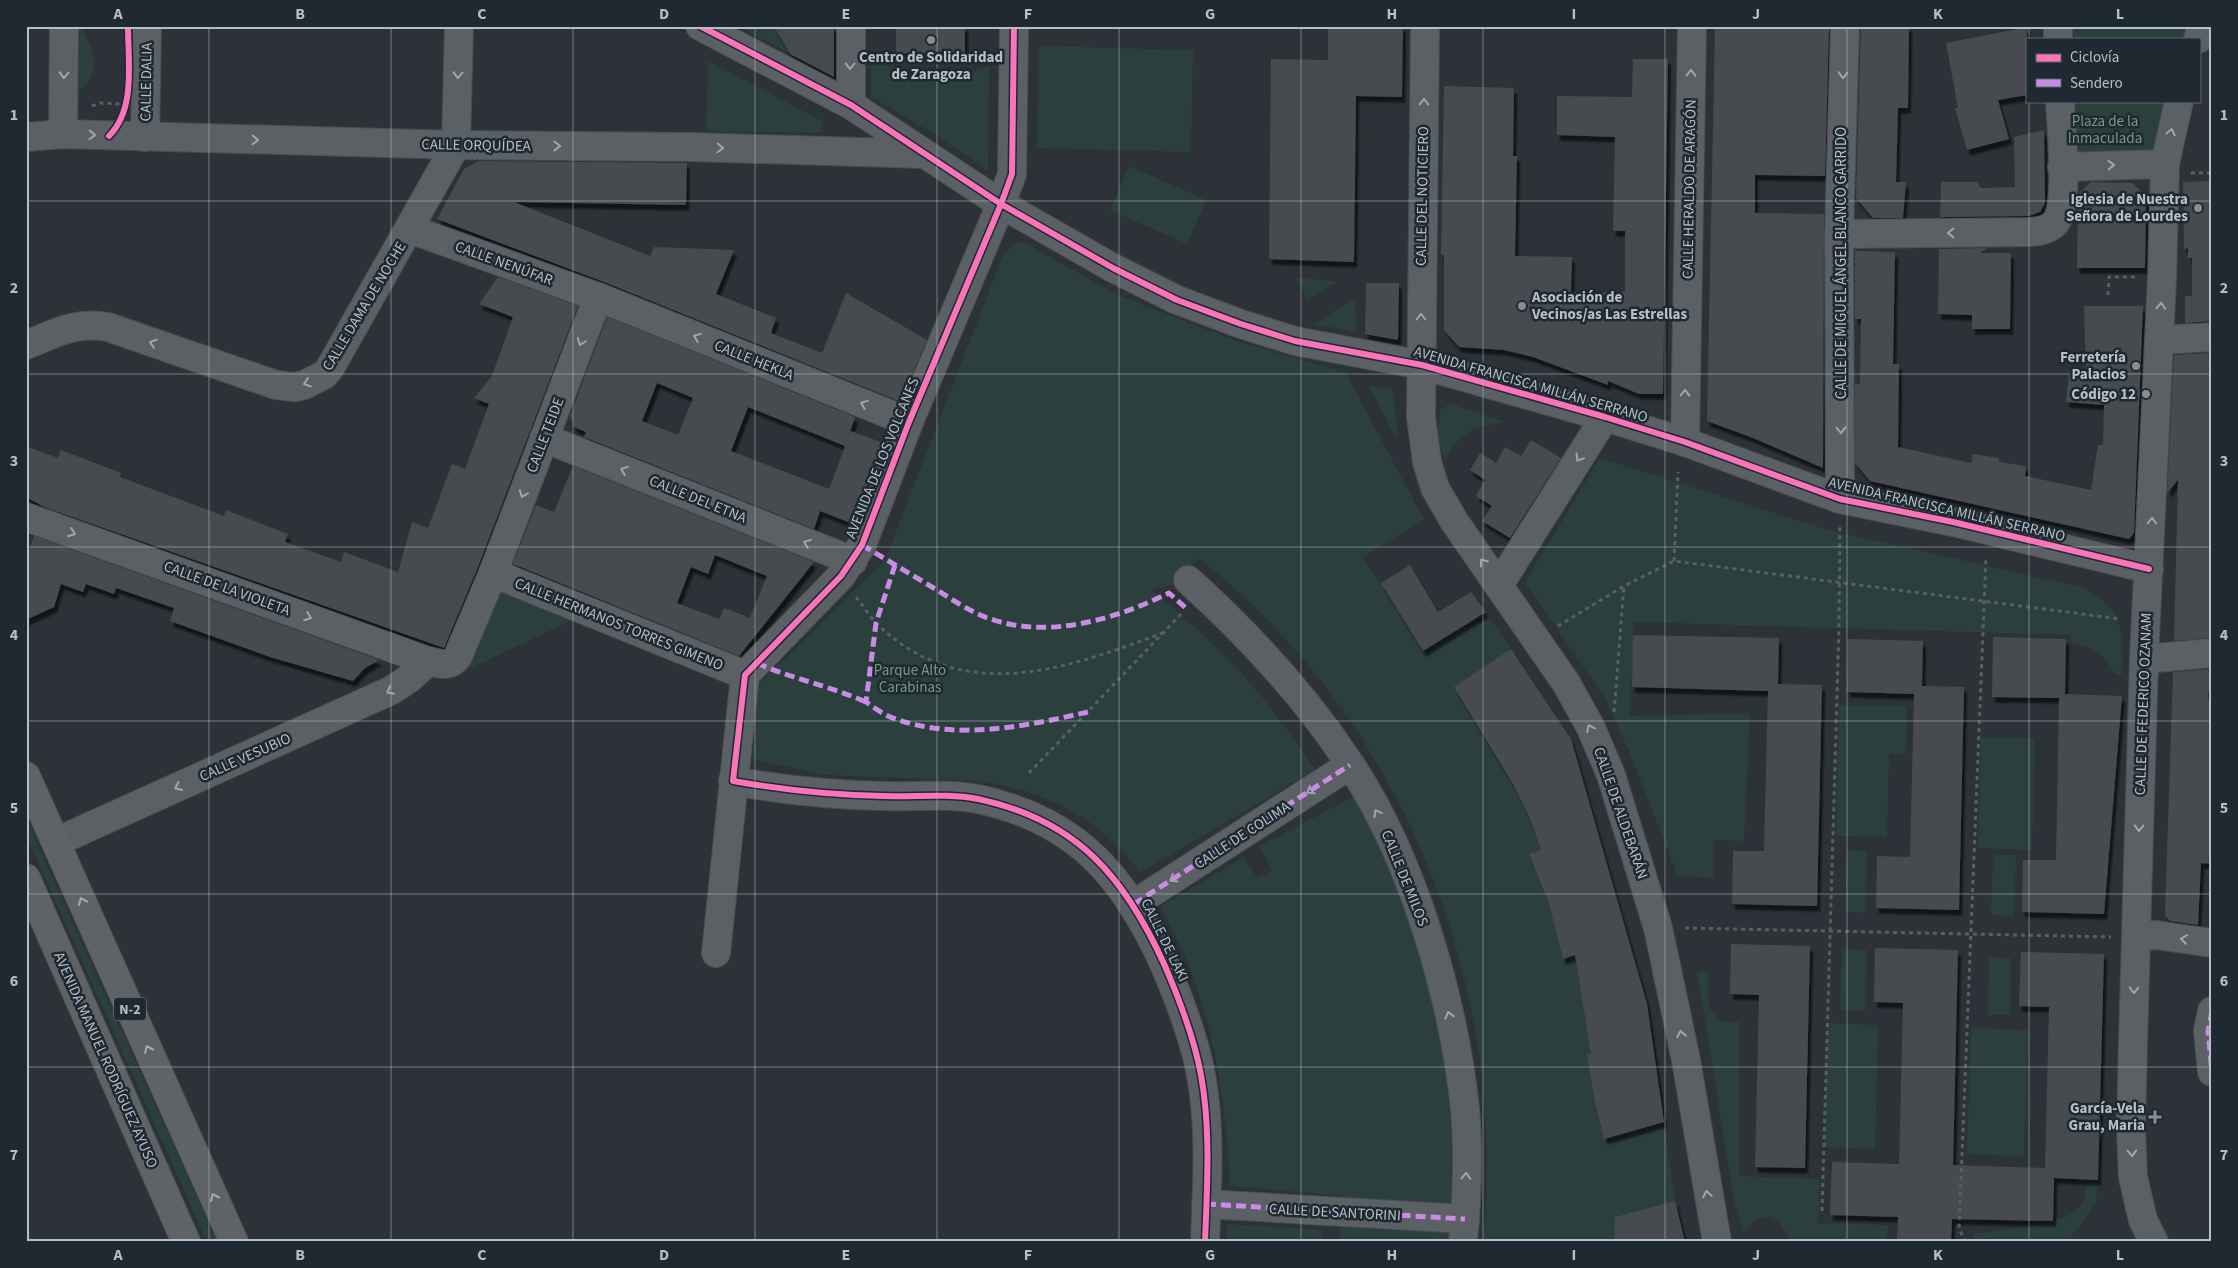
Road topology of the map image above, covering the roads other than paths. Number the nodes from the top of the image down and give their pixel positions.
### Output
1 (64, 26) edge
2 (147, 26) edge
3 (459, 26) edge
4 (700, 26) edge
5 (851, 26) edge
6 (1014, 26) edge
7 (1424, 26) edge
8 (1692, 26) edge
9 (1845, 26) edge
10 (2202, 26) edge
11 (2198, 38) edge
12 (2060, 102) edge
13 (2179, 102) edge
14 (851, 105) junction
15 (63, 134) junction
16 (26, 136) edge
17 (145, 137) junction
18 (456, 145) junction
19 (925, 154) junction
20 (2165, 164) junction
21 (2062, 167) junction
22 (1001, 204) junction
23 (410, 229) junction
24 (1839, 234) junction
25 (598, 297) junction
26 (2212, 337) edge
27 (2160, 340) junction
28 (26, 345) edge
29 (1422, 366) junction
30 (1605, 417) junction
31 (909, 422) junction
32 (544, 438) junction
33 (1686, 442) junction
34 (1840, 499) junction
35 (26, 517) edge
36 (847, 568) junction
37 (2149, 570) junction
38 (493, 573) junction
39 (1499, 585) junction
40 (1195, 586) road end
41 (2212, 653) edge
42 (2144, 659) junction
43 (428, 661) junction
44 (745, 675) junction
45 (1350, 764) junction
46 (26, 776) edge
47 (733, 781) junction
48 (56, 842) junction
49 (26, 878) edge
50 (1134, 904) junction
51 (2136, 937) junction
52 (2212, 943) edge
53 (716, 952) dead end
54 (2212, 1011) edge
55 (2212, 1072) edge
56 (1206, 1204) junction
57 (1464, 1230) edge
58 (186, 1242) edge
59 (234, 1242) edge
60 (1205, 1242) edge
61 (1717, 1242) edge
62 (2153, 1242) edge

1 -> 15 street
2 - 17 street, CALLE DALIA
3 -> 18 street, CALLE DAMA DE NOCHE
4 - 14 street, AVENIDA FRANCISCA MILLÁN SERRANO
5 -> 14 street
6 - 22 street, AVENIDA DE LOS VOLCANES
29 -> 7 street, CALLE DEL NOTICIERO
33 -> 8 street, CALLE HERALDO DE ARAGÓN
9 -> 24 street, CALLE DE MIGUEL ÁNGEL BLANCO GARRIDO
10 - 11 street
12 - 21 street
20 -> 13 street, CALLE DE FEDERICO OZANAM
14 - 19 street, AVENIDA FRANCISCA MILLÁN SERRANO
15 - 16 street, CALLE ORQUÍDEA
15 -> 17 street, CALLE ORQUÍDEA
17 -> 18 street, CALLE ORQUÍDEA
18 -> 19 street, CALLE ORQUÍDEA
18 - 23 street, CALLE DAMA DE NOCHE
19 - 22 street, AVENIDA FRANCISCA MILLÁN SERRANO
21 -> 20 street
27 -> 20 street, CALLE DE FEDERICO OZANAM
21 -> 24 street
22 - 29 street, AVENIDA FRANCISCA MILLÁN SERRANO
22 - 31 street, AVENIDA DE LOS VOLCANES
23 - 25 street, CALLE NENÚFAR
23 -> 28 street, CALLE DAMA DE NOCHE
24 -> 34 street, CALLE DE MIGUEL ÁNGEL BLANCO GARRIDO
31 -> 25 street, CALLE HEKLA
25 -> 32 street, CALLE TEIDE
26 - 27 street
37 -> 27 street, CALLE DE FEDERICO OZANAM
29 - 30 street, AVENIDA FRANCISCA MILLÁN SERRANO
39 -> 29 street, CALLE DE ALDEBARÁN
30 - 33 street, AVENIDA FRANCISCA MILLÁN SERRANO
30 -> 39 street
31 - 36 street, AVENIDA DE LOS VOLCANES
36 -> 32 street, CALLE DEL ETNA
32 -> 38 street, CALLE TEIDE
33 - 34 street, AVENIDA FRANCISCA MILLÁN SERRANO
34 - 37 street, AVENIDA FRANCISCA MILLÁN SERRANO
35 -> 43 street, CALLE DE LA VIOLETA
36 - 44 street, AVENIDA DE LOS VOLCANES
37 - 42 street, CALLE DE FEDERICO OZANAM
38 - 43 street, CALLE TEIDE
38 - 44 street, CALLE HERMANOS TORRES GIMENO
61 -> 39 street, CALLE DE ALDEBARÁN
40 - 45 street, CALLE DE MILOS
41 - 42 street
42 -> 51 street, CALLE DE FEDERICO OZANAM
43 -> 48 street, CALLE VESUBIO
44 - 47 street
45 -> 50 street, CALLE DE COLIMA
57 -> 45 street, CALLE DE MILOS
46 - 48 highway, N-2
47 - 50 street, CALLE DE LAKI
47 - 53 street
59 -> 48 highway, N-2
49 - 58 highway, AVENIDA MANUEL RODRÍGUEZ AYUSO
50 - 56 street, CALLE DE LAKI
52 -> 51 street
51 -> 62 street, CALLE DE FEDERICO OZANAM
54 - 55 street
56 - 57 street, CALLE DE SANTORINI
56 - 60 street, CALLE DE LAKI

